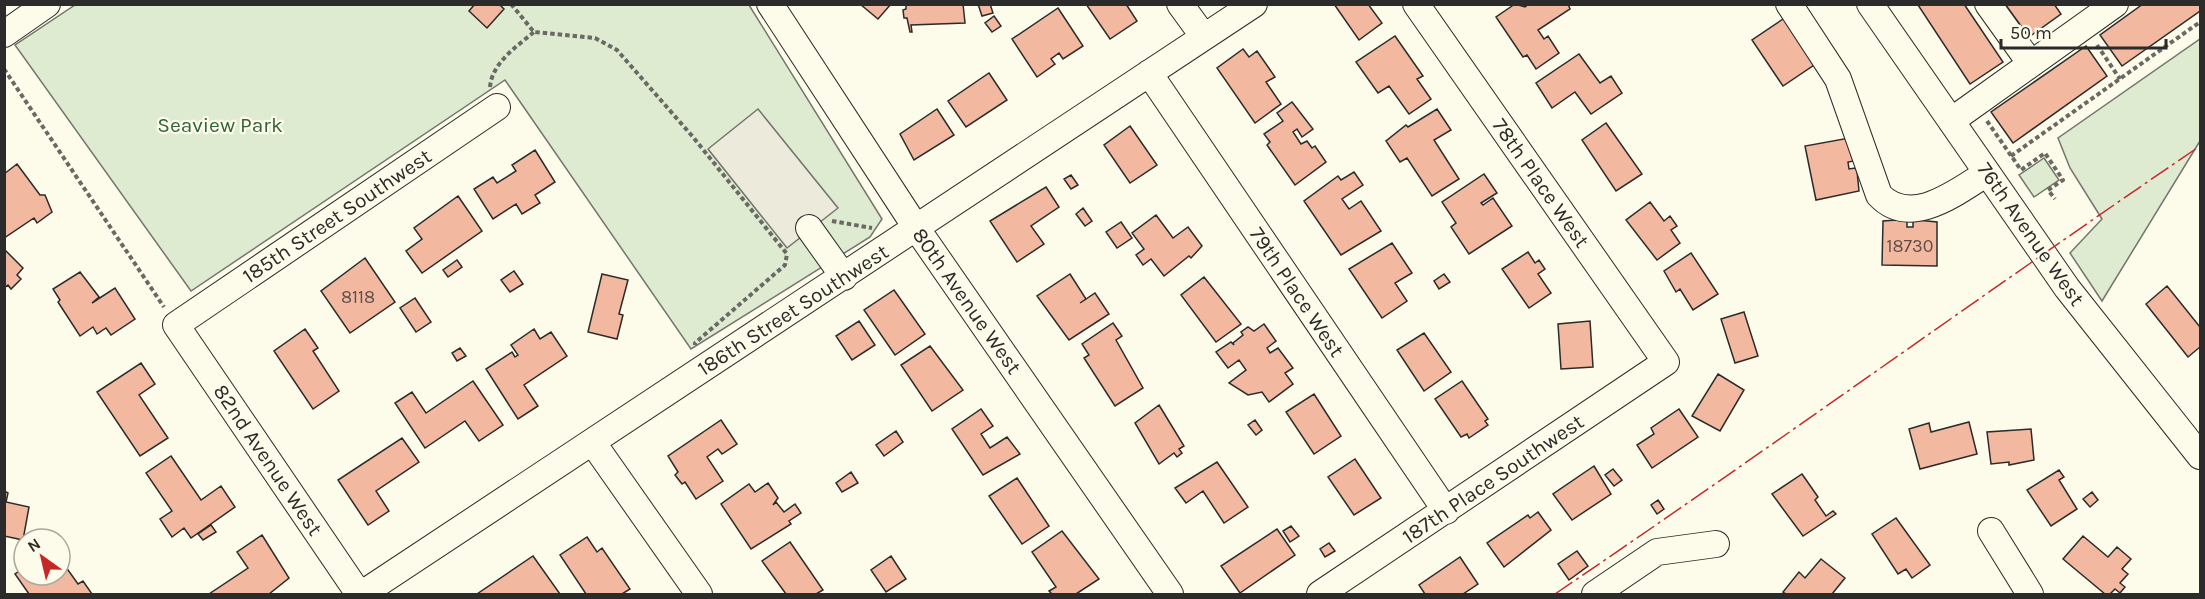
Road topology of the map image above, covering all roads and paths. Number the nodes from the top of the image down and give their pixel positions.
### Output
1 (47, 4) edge
2 (511, 4) edge
3 (770, 4) edge
4 (1180, 4) edge
5 (1254, 4) edge
6 (1416, 4) edge
7 (1789, 4) edge
8 (1870, 4) edge
9 (1988, 4) edge
10 (2115, 4) edge
11 (2200, 22) edge
12 (534, 32) junction
13 (4, 34) edge
14 (1204, 37) junction
15 (2095, 42) dead end
16 (2031, 64) junction
17 (4, 69) edge
18 (1149, 73) junction
19 (2120, 79) junction
20 (497, 107) joint
21 (1982, 113) dead end
22 (1951, 121) junction
23 (2011, 156) junction
24 (1987, 173) junction
25 (2055, 199) dead end
26 (809, 228) joint
27 (878, 228) dead end
28 (917, 229) junction
29 (844, 277) junction
30 (176, 325) junction
31 (1666, 362) joint
32 (699, 373) junction
33 (593, 443) junction
34 (2200, 456) edge
35 (1446, 511) junction
36 (1991, 531) dead end
37 (1716, 544) dead end
38 (361, 594) edge
39 (699, 594) edge
40 (1170, 594) edge
41 (1320, 594) edge
42 (1595, 594) edge
43 (2030, 594) edge

1 - 13 street
2 - 12 path
3 - 28 street, 80th Avenue West
4 - 14 street
5 - 14 street, 186th Street Southwest
6 - 31 street, 78th Place West
7 - 24 street
8 - 22 street, 76th Avenue West
9 - 16 street
10 - 16 street
11 - 19 path
12 - 20 path
12 - 32 path
14 - 18 street, 186th Street Southwest
15 - 19 path
16 - 22 street
17 - 30 path
18 - 28 street, 186th Street Southwest
18 - 35 street, 79th Place West
19 - 23 path
20 - 30 street, 185th Street Southwest
21 - 23 path
22 - 24 street, 76th Avenue West
23 - 25 path
24 - 34 street, 76th Avenue West
26 - 27 path
26 - 29 street
28 - 29 street, 186th Street Southwest
28 - 40 street, 80th Avenue West
29 - 32 street, 186th Street Southwest
30 - 38 street, 82nd Avenue West
31 - 35 street, 187th Place Southwest
32 - 33 street, 186th Street Southwest
33 - 38 street, 186th Street Southwest
33 - 39 street
35 - 41 street, 187th Place Southwest
36 - 43 street
37 - 42 street

